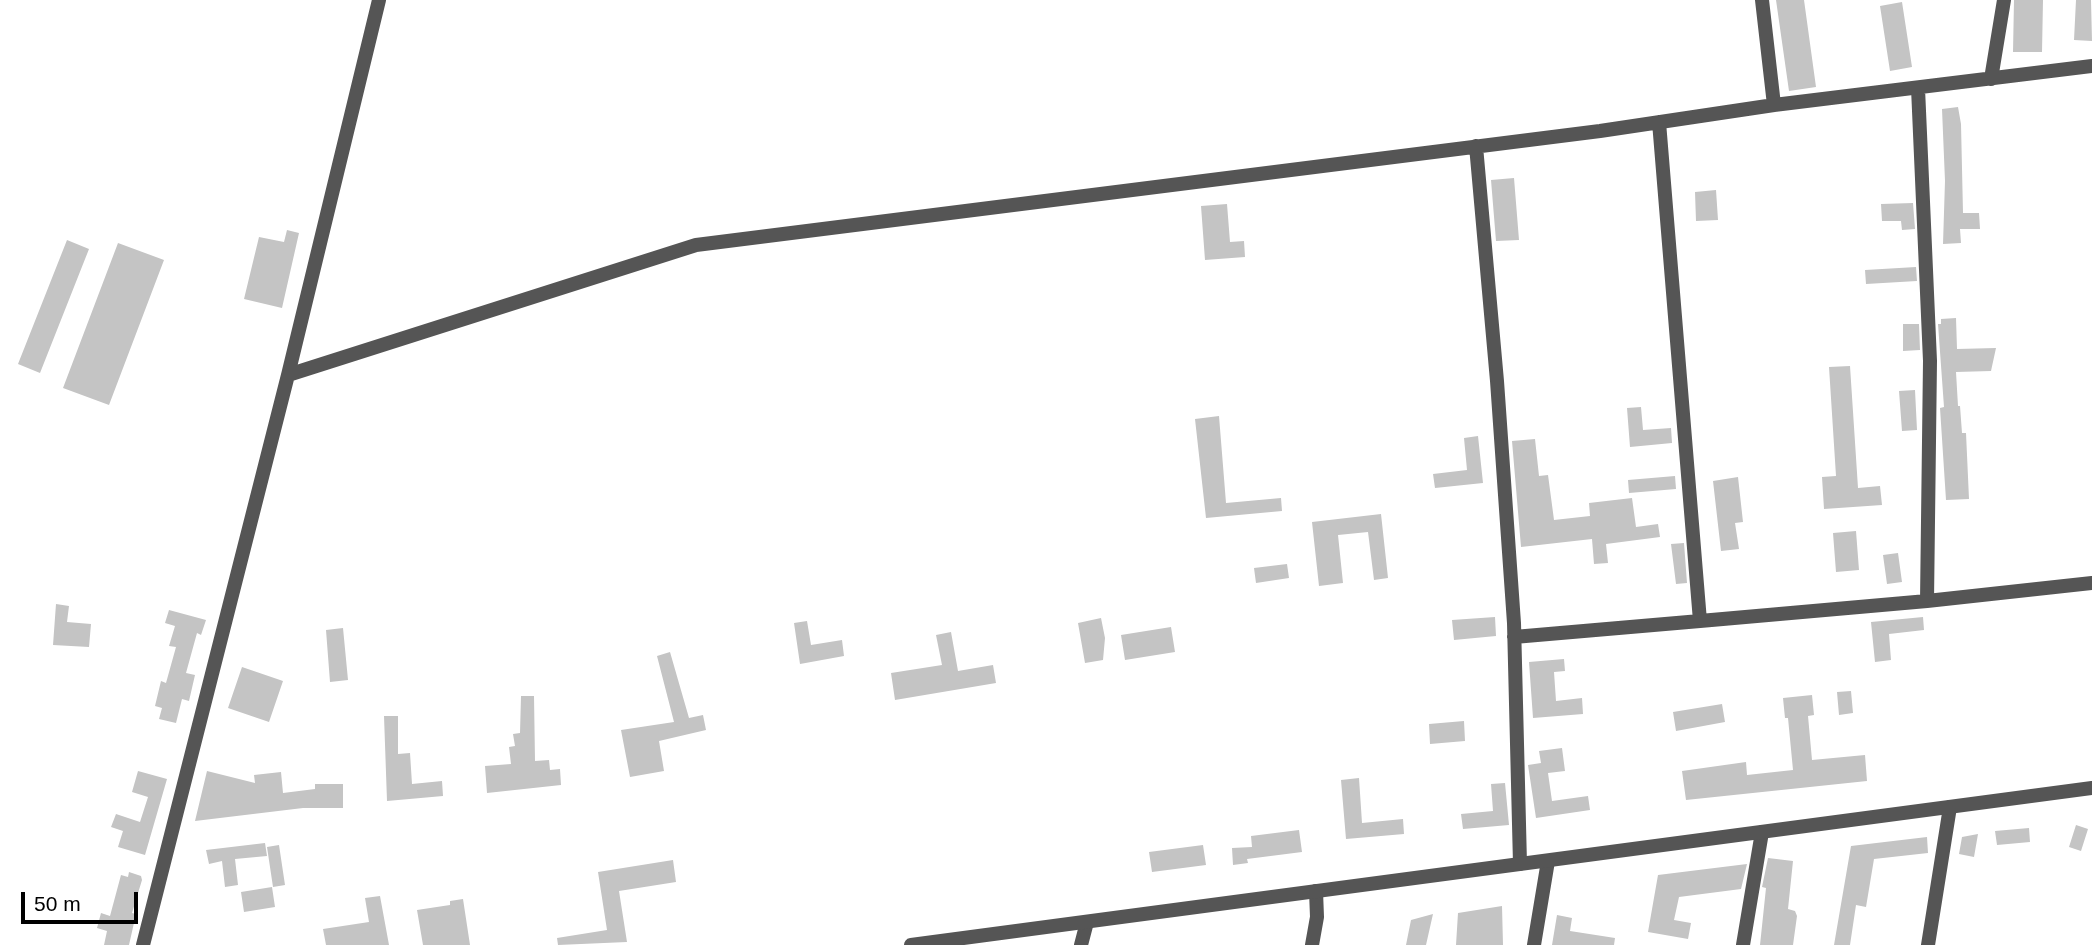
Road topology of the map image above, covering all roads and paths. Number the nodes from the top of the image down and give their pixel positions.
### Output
1 (379, 0) edge
2 (1762, 0) edge
3 (2004, 0) edge
4 (2092, 66) edge
5 (1991, 79) junction
6 (1917, 88) junction
7 (1774, 105) junction
8 (1659, 122) junction
9 (1476, 146) junction
10 (288, 375) junction
11 (2092, 583) edge
12 (1927, 601) junction
13 (1700, 621) junction
14 (1514, 637) junction
15 (2092, 788) edge
16 (1950, 807) junction
17 (1762, 832) junction
18 (1548, 861) junction
19 (1520, 864) junction
20 (1316, 891) junction
21 (1087, 922) junction
22 (143, 945) edge
23 (911, 945) edge
24 (1081, 945) edge
25 (1312, 945) edge
26 (1534, 945) edge
27 (1743, 945) edge
28 (1928, 945) edge

1 - 10 street
2 - 7 street
3 - 5 street
4 - 5 street
5 - 6 street
6 - 7 street
6 - 12 street
7 - 8 street
8 - 9 street
8 - 13 street
9 - 10 street
9 - 14 street
10 - 22 street
11 - 12 street
12 - 13 street
13 - 14 street
14 - 19 street
15 - 16 street
16 - 17 street
16 - 28 street
17 - 18 street
17 - 27 street
18 - 19 street
18 - 26 street
19 - 20 street
20 - 21 street
20 - 25 street
21 - 23 street
21 - 24 street

